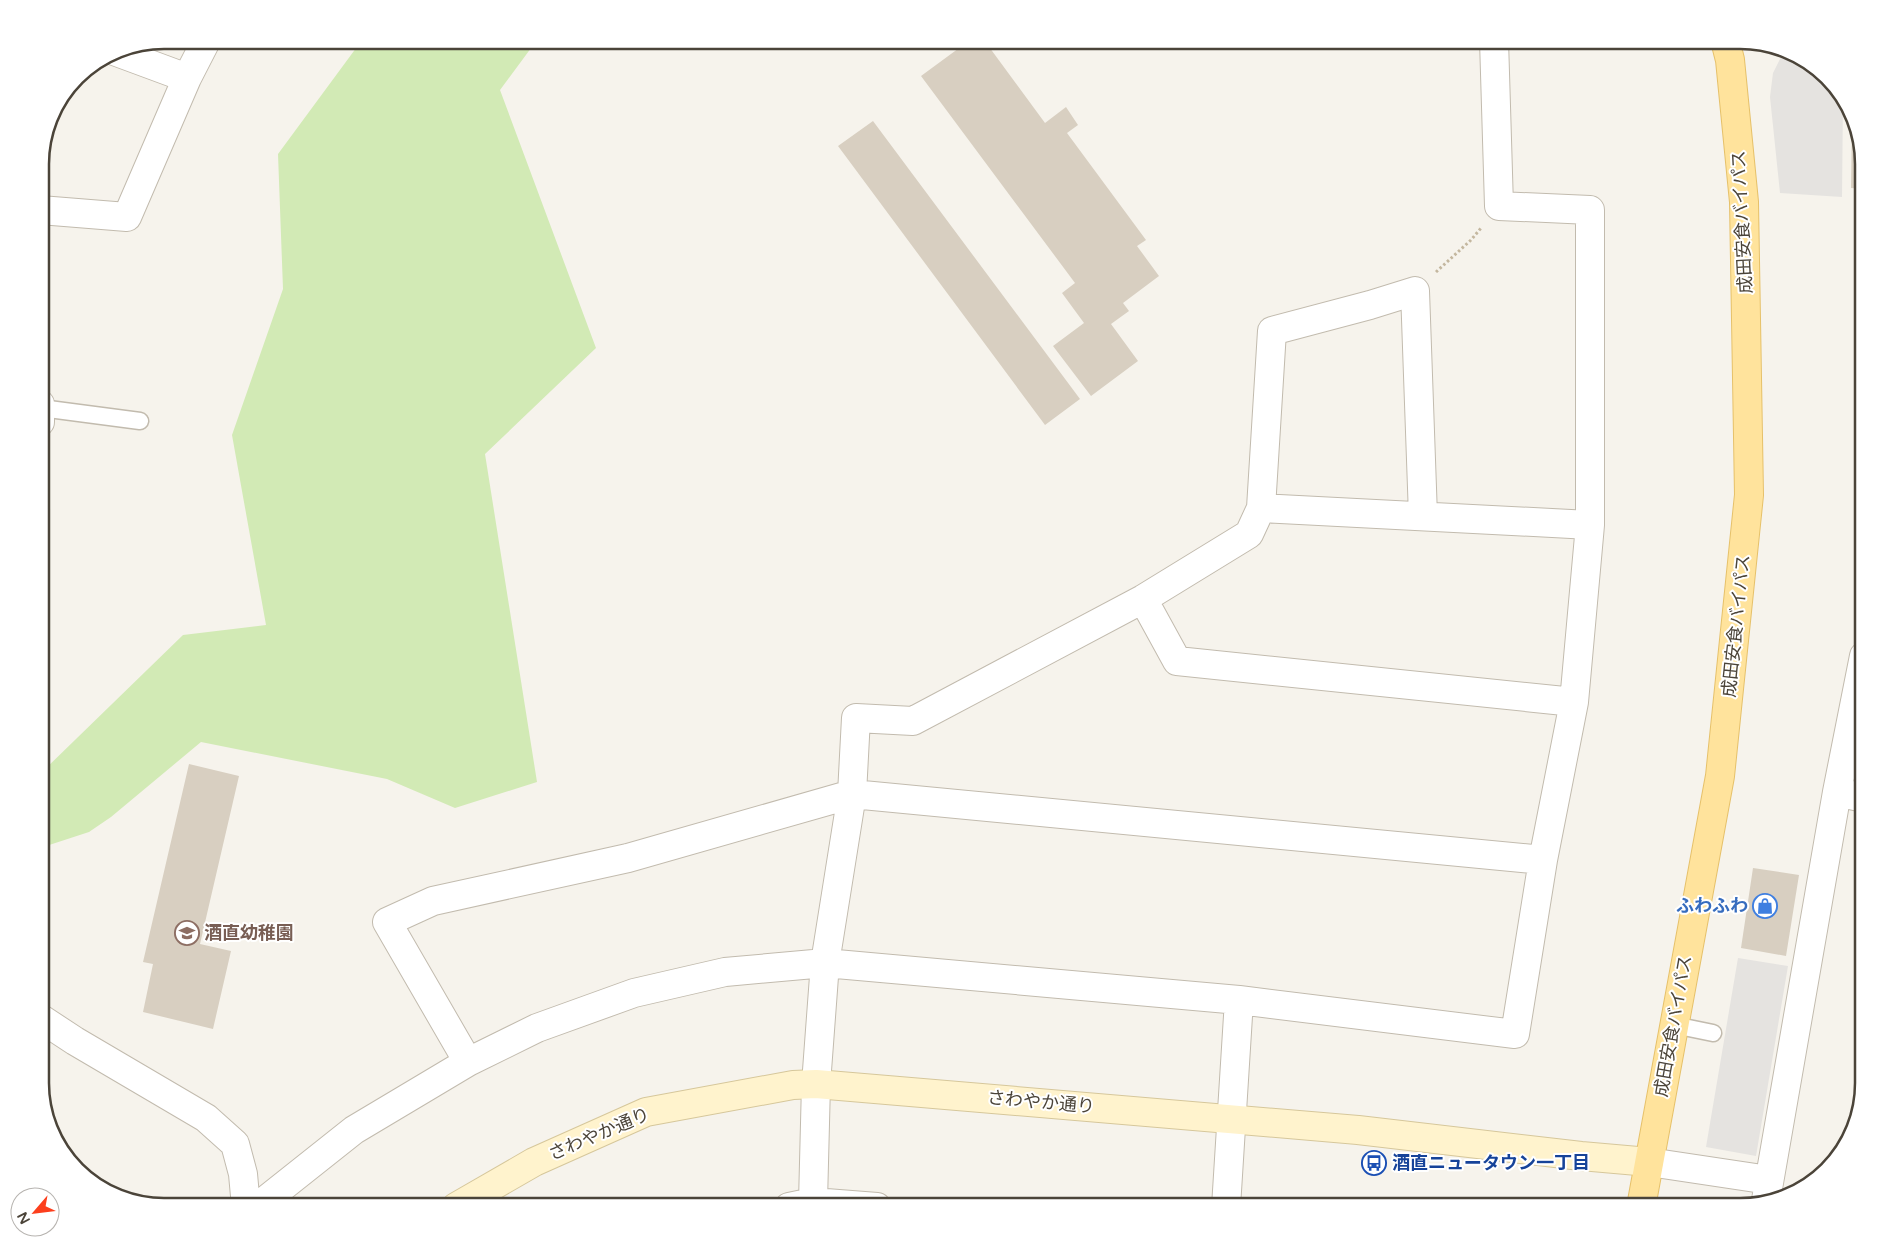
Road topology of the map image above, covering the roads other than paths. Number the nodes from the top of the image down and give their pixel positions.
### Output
1 (202, 49) edge
2 (1494, 49) edge
3 (1727, 49) edge
4 (126, 55) edge
5 (187, 78) junction
6 (49, 211) edge
7 (49, 409) edge
8 (140, 421) dead end
9 (1261, 508) junction
10 (1423, 516) junction
11 (1590, 525) junction
12 (1143, 599) junction
13 (1855, 700) edge
14 (1574, 702) junction
15 (1836, 792) junction
16 (852, 794) junction
17 (1855, 796) edge
18 (1543, 860) junction
19 (826, 963) junction
20 (1239, 1000) junction
21 (49, 1024) edge
22 (1674, 1025) junction
23 (1713, 1032) dead end
24 (468, 1062) junction
25 (816, 1084) junction
26 (1232, 1119) junction
27 (1649, 1162) junction
28 (1768, 1190) edge
29 (245, 1198) edge
30 (268, 1198) edge
31 (472, 1198) edge
32 (802, 1198) edge
33 (1227, 1198) edge
34 (1643, 1198) edge

1 - 5 street
2 - 11 street
3 - 22 main road, 成田安食バイパス
4 - 5 street
5 - 6 street
7 - 8 lane
9 - 10 street
9 - 10 street
9 - 12 street
10 - 11 street
11 - 14 street
12 - 14 street
12 - 16 street
13 - 15 street
14 - 18 street
15 - 17 street
15 - 28 street
16 - 18 street
16 - 19 street
16 - 24 street
18 - 20 street
19 - 20 street
19 - 24 street
19 - 25 street
20 - 26 street
21 - 29 street
22 - 23 lane
22 - 27 main road, 成田安食バイパス
24 - 30 street
25 - 26 street, さわやか通り
25 - 31 street, さわやか通り
25 - 32 street
26 - 27 street, さわやか通り
26 - 33 street
27 - 28 street
27 - 34 main road, 成田安食バイパス

